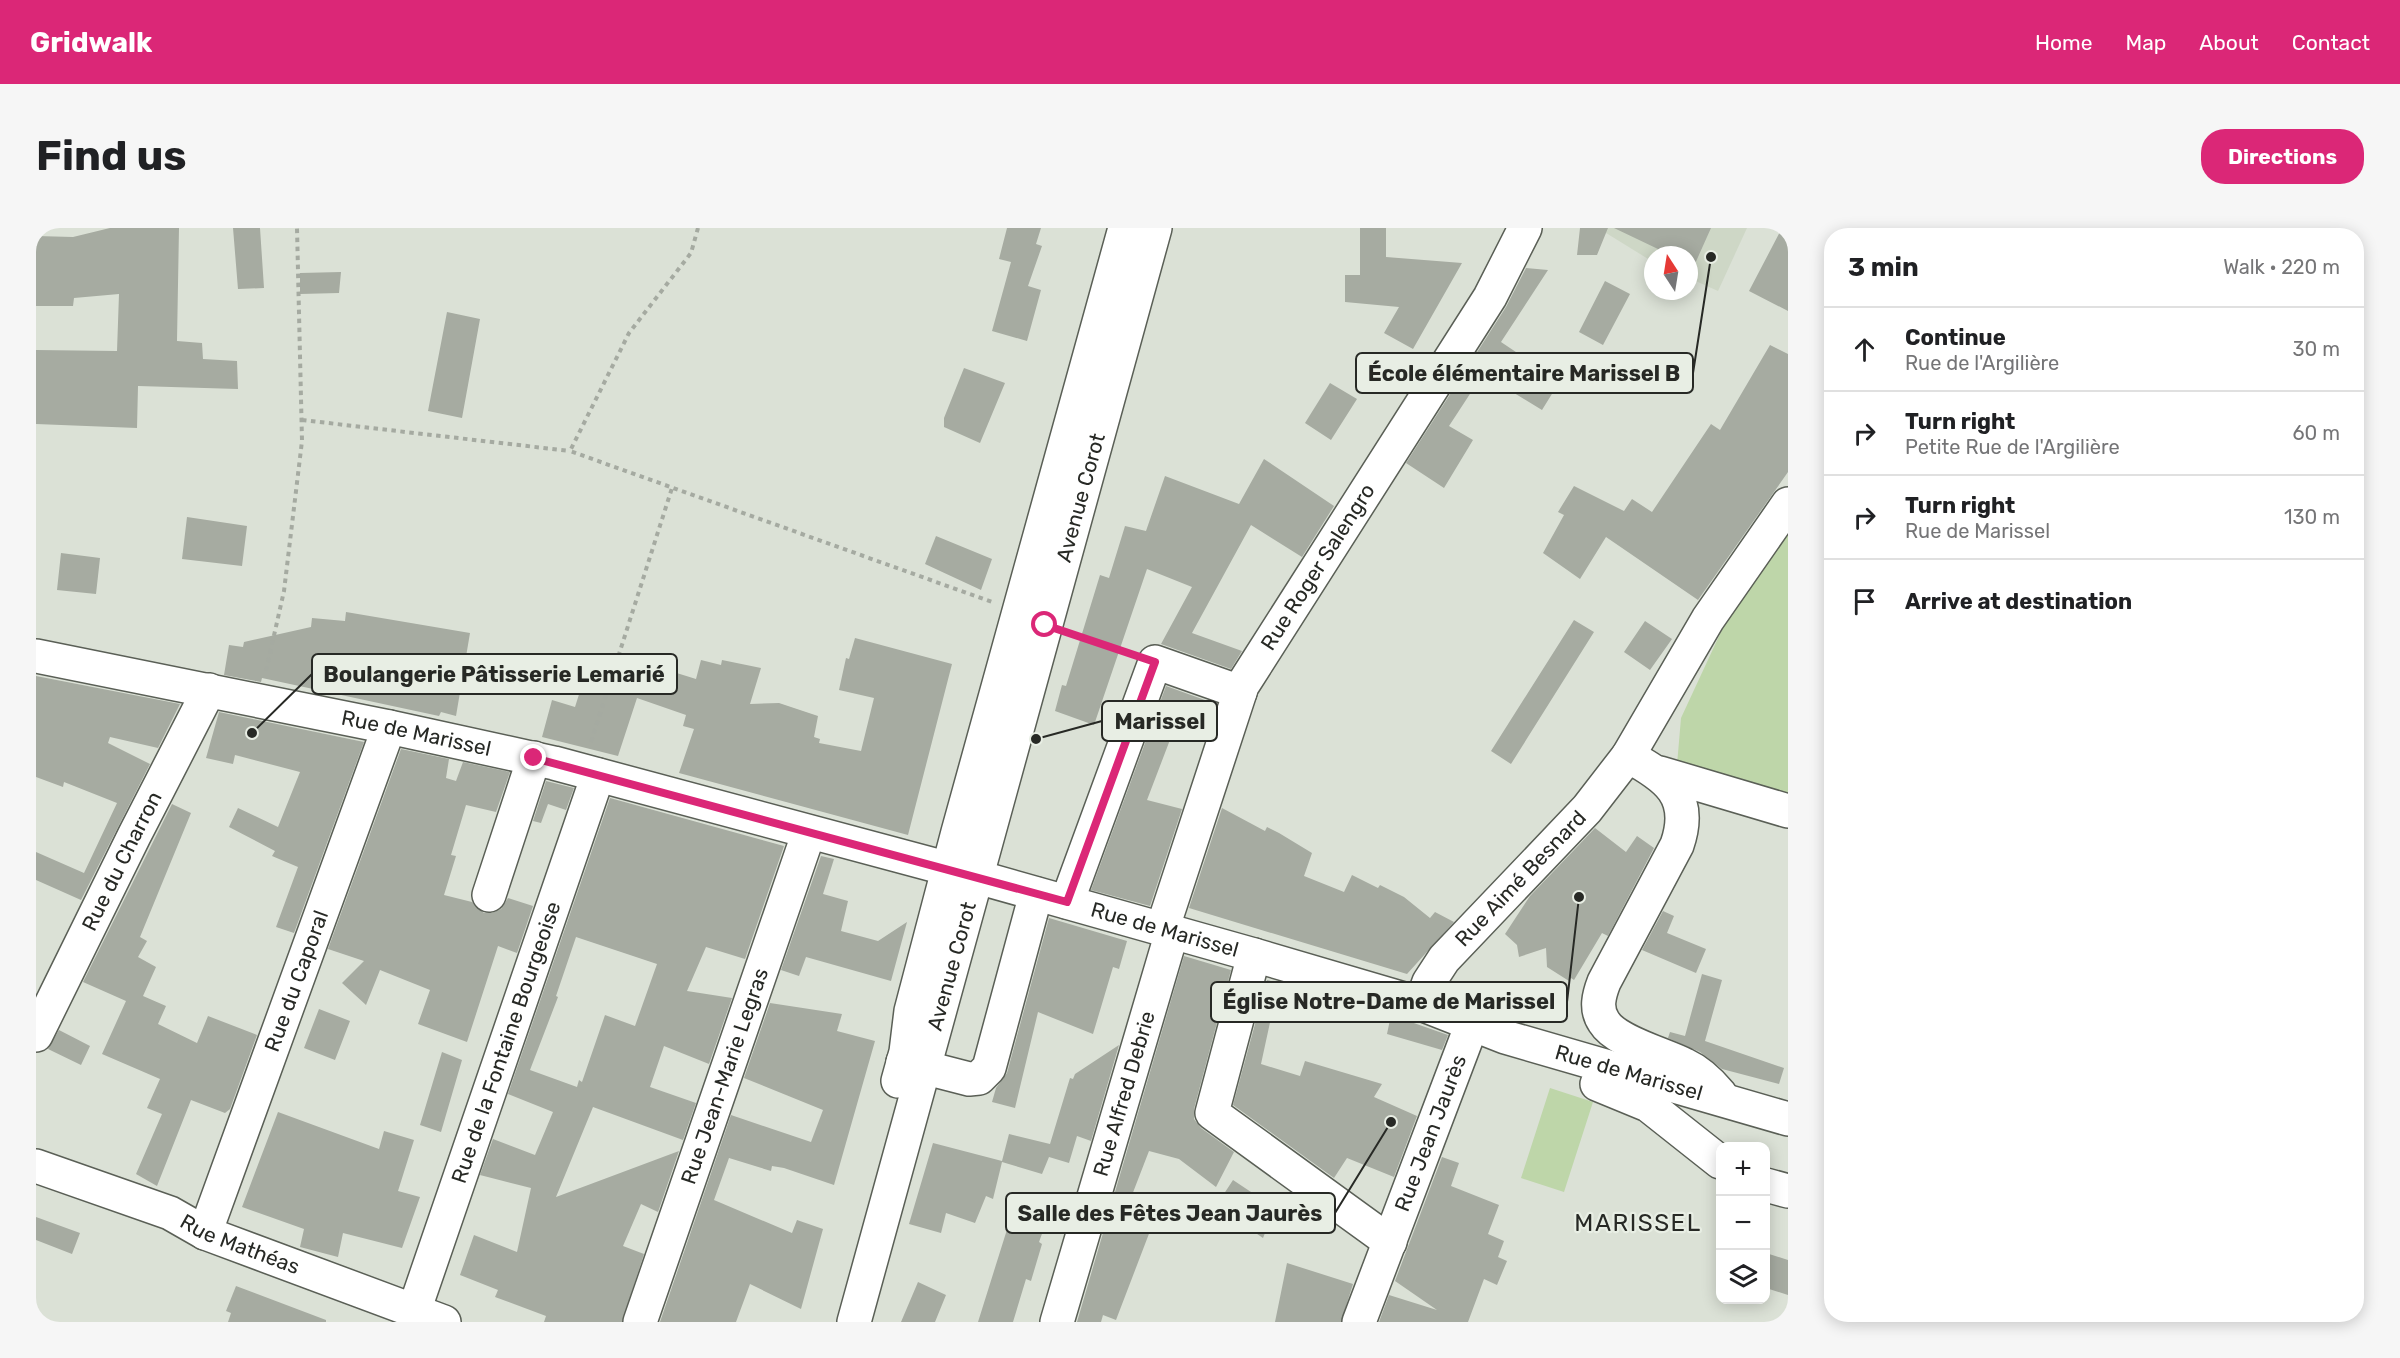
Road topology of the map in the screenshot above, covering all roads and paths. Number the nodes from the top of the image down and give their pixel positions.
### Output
1 (297, 228) edge
2 (698, 228) edge
3 (1125, 228) edge
4 (1155, 228) edge
5 (1525, 228) edge
6 (302, 420) junction
7 (570, 451) junction
8 (672, 488) junction
9 (1788, 504) edge
10 (1031, 619) junction
11 (36, 656) edge
12 (1155, 662) junction
13 (209, 690) junction
14 (1240, 692) junction
15 (261, 701) junction
16 (389, 727) junction
17 (1629, 756) junction
18 (534, 758) junction
19 (590, 773) junction
20 (1660, 773) junction
21 (1788, 811) edge
22 (808, 832) junction
23 (962, 873) junction
24 (1036, 894) junction
25 (489, 895) dead end
26 (1067, 902) junction
27 (1167, 931) junction
28 (1254, 955) junction
29 (1421, 1004) junction
30 (1472, 1024) junction
31 (36, 1035) edge
32 (913, 1065) junction
33 (1726, 1102) junction
34 (1788, 1119) edge
35 (1716, 1159) edge
36 (36, 1166) edge
37 (1770, 1186) edge
38 (1788, 1191) edge
39 (205, 1233) junction
40 (1390, 1242) junction
41 (429, 1317) edge
42 (640, 1322) edge
43 (832, 1322) edge
44 (854, 1322) edge
45 (1057, 1322) edge
46 (1359, 1322) edge

1 - 6 path
2 - 7 path
3 - 10 street, Avenue Corot
4 - 10 street, Avenue Corot
5 - 14 street, Rue Roger Salengro
6 - 7 path
6 - 15 path
7 - 8 path
8 - 10 path
8 - 19 path
9 - 17 street, Rue Aimé Besnard
10 - 12 path
10 - 23 street, Avenue Corot
11 - 13 street, Rue de Marissel
12 - 14 street
12 - 26 street
13 - 15 street, Rue de Marissel
13 - 31 street, Rue du Charron
14 - 27 street, Rue Roger Salengro
15 - 16 street, Rue de Marissel
16 - 18 street, Rue de Marissel
16 - 39 street, Rue du Caporal
17 - 20 street
17 - 29 street, Rue Aimé Besnard
18 - 19 street, Rue de Marissel
18 - 25 street
19 - 22 street, Rue de Marissel
19 - 41 street, Rue de la Fontaine Bourgeoise
20 - 21 street
20 - 33 street, Rue de Marissel
22 - 23 street, Rue de Marissel
22 - 42 street, Rue Jean-Marie Legras
23 - 24 street, Rue de Marissel
23 - 32 street, Avenue Corot
24 - 26 street, Rue de Marissel
24 - 32 street
26 - 27 street, Rue de Marissel
27 - 28 street, Rue de Marissel
27 - 45 street, Rue Alfred Debrie
28 - 29 street, Rue de Marissel
28 - 40 street, Rue Jean Jaurès
29 - 30 street, Rue de Marissel
30 - 33 street, Rue de Marissel
30 - 35 street
30 - 40 street, Rue Jean Jaurès
32 - 43 street, Avenue Corot
32 - 44 street, Avenue Corot
33 - 34 street, Rue de Marissel
36 - 39 street, Rue Mathéas
37 - 38 street
39 - 41 street, Rue Mathéas
40 - 46 street, Rue Jean Jaurès

